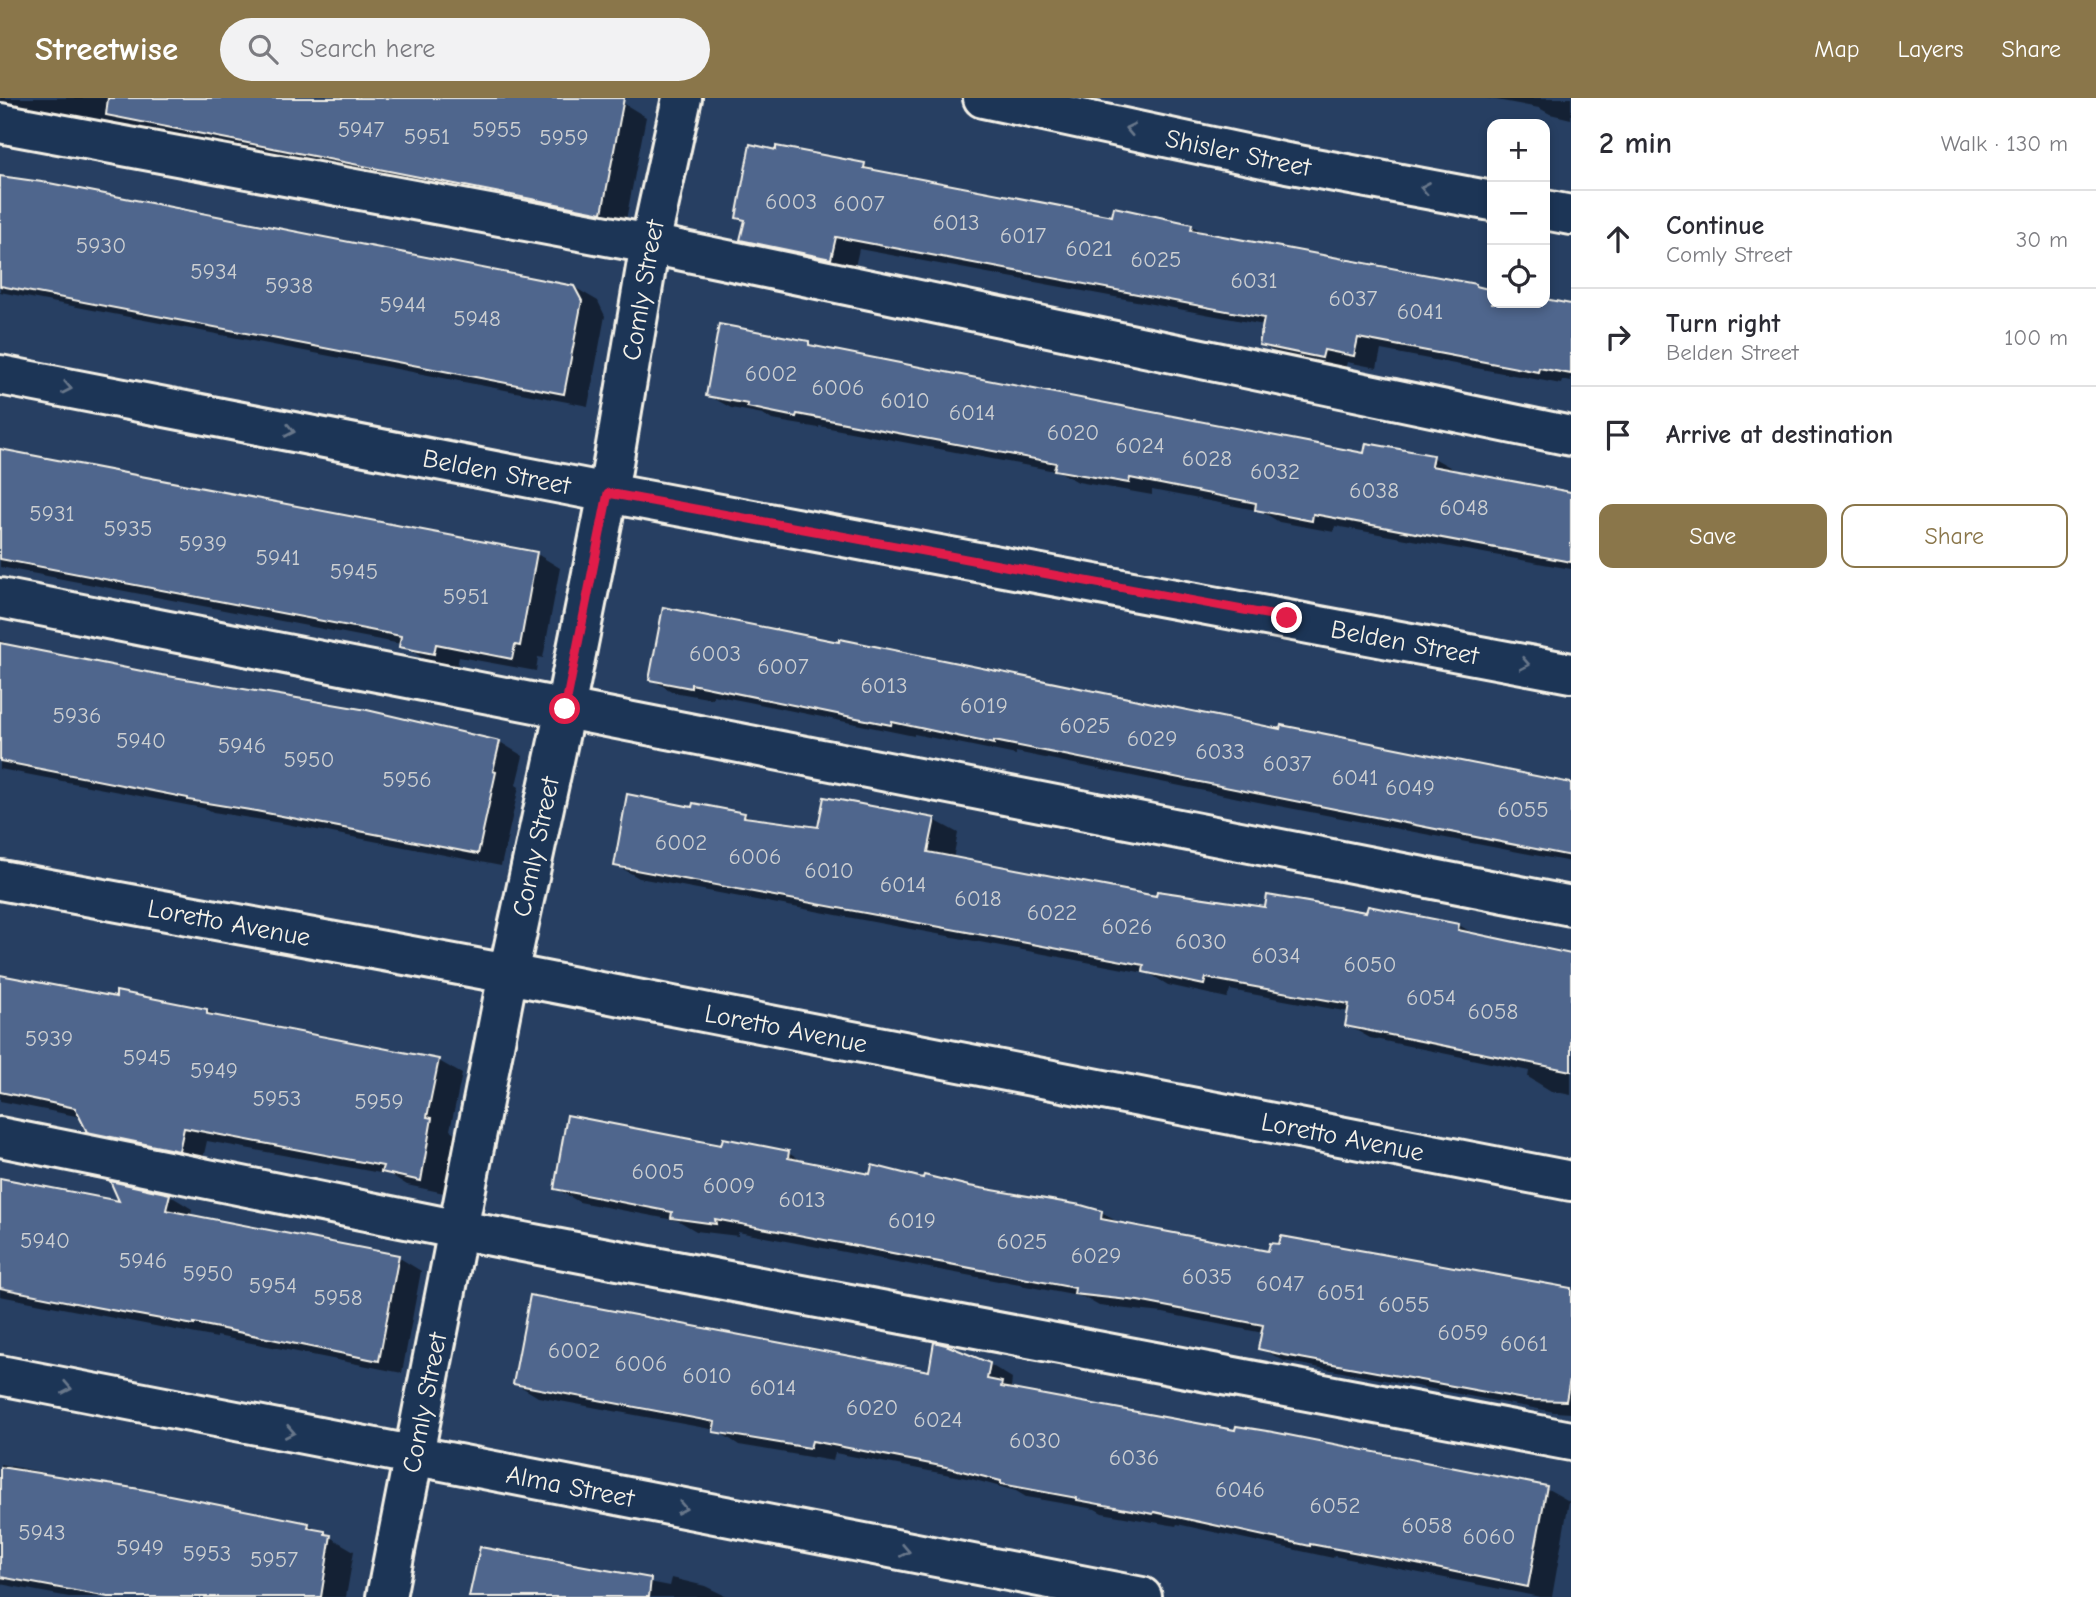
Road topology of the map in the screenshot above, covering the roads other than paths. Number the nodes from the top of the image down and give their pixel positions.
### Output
1 (682, 98) edge
2 (983, 98) edge
3 (0, 123) edge
4 (1487, 200) edge
5 (1550, 211) edge
6 (1571, 215) edge
7 (650, 244) junction
8 (0, 375) edge
9 (1571, 436) edge
10 (608, 493) junction
11 (0, 598) edge
12 (1571, 673) edge
13 (565, 709) junction
14 (0, 880) edge
15 (1571, 906) edge
16 (509, 974) junction
17 (0, 1138) edge
18 (1571, 1181) edge
19 (460, 1230) junction
20 (0, 1375) edge
21 (1571, 1441) edge
22 (414, 1456) junction
23 (386, 1597) edge
24 (1142, 1597) edge

1 - 7 street, Comly Street
4 -> 2 street, Shisler Street
3 - 7 street
5 - 6 street
7 - 9 street
7 - 10 street, Comly Street
8 -> 10 street, Belden Street
10 -> 12 street, Belden Street
10 - 13 street, Comly Street
11 - 13 street
13 - 15 street
13 - 16 street, Comly Street
14 - 16 street, Loretto Avenue
16 - 18 street, Loretto Avenue
16 - 19 street, Comly Street
17 - 19 street
19 - 21 street
19 - 22 street, Comly Street
20 -> 22 street, Alma Street
22 - 23 street, Comly Street
22 -> 24 street, Alma Street

